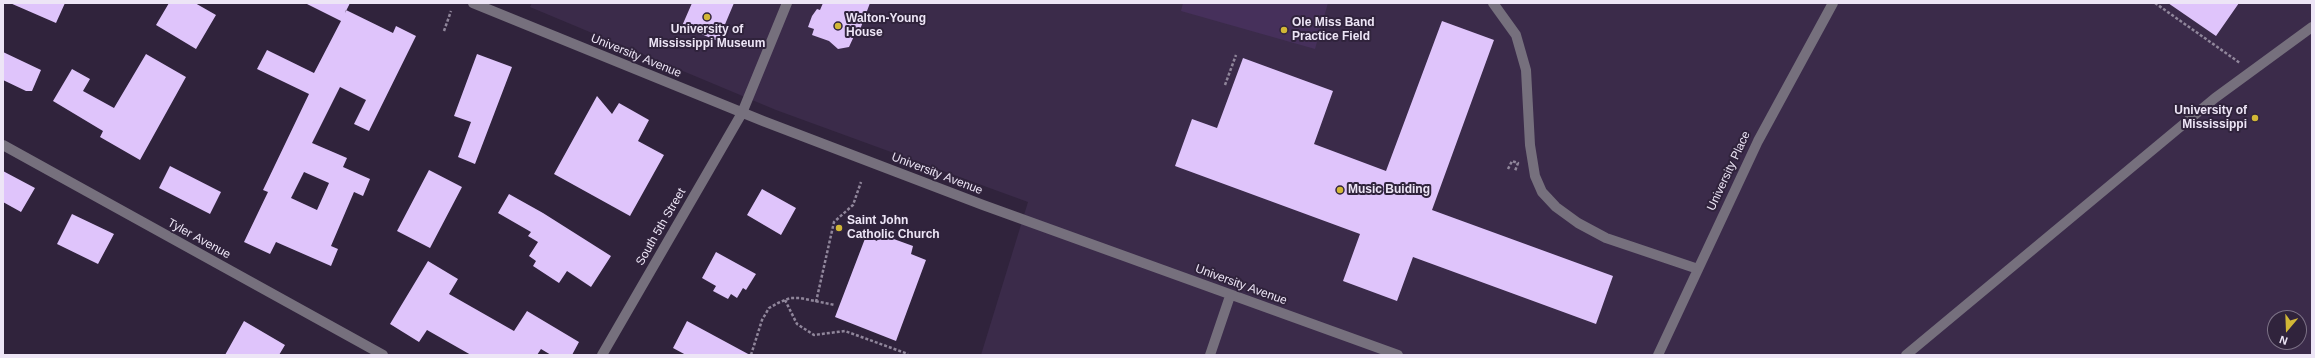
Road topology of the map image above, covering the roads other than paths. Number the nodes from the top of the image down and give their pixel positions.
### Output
1 (473, 3) edge
2 (787, 3) edge
3 (1493, 3) edge
4 (1833, 3) edge
5 (2312, 27) edge
6 (742, 113) junction
7 (3, 145) edge
8 (1698, 268) junction
9 (1230, 296) junction
10 (383, 355) edge
11 (602, 355) edge
12 (1210, 355) edge
13 (1398, 355) edge
14 (1658, 355) edge
15 (1906, 355) edge

1 - 6 street, University Avenue
2 - 6 street, South 5th Street
3 - 8 street
4 - 8 street, University Place
5 - 15 street
6 - 9 street, University Avenue
6 - 11 street, South 5th Street
7 - 10 street, Tyler Avenue
8 - 14 street, University Place
9 - 12 street
9 - 13 street, University Avenue

